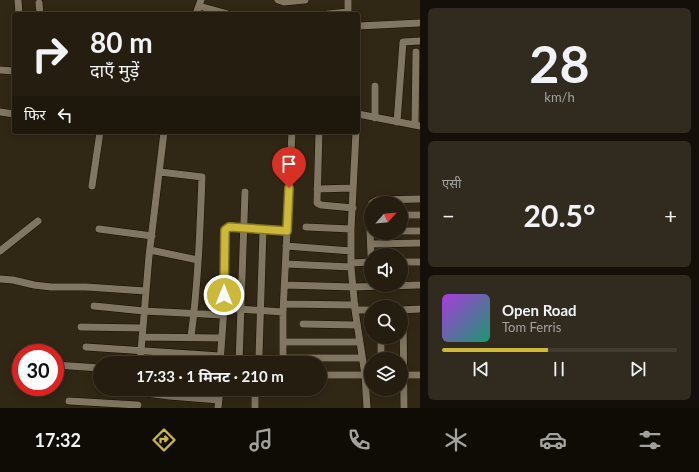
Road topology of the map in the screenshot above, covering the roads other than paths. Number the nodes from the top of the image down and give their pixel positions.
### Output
1 (18, 0) edge
2 (278, 0) edge
3 (305, 0) edge
4 (348, 0) edge
5 (39, 3) dead end
6 (200, 3) edge
7 (19, 12) edge
8 (40, 12) edge
9 (223, 12) edge
10 (348, 12) edge
11 (420, 23) edge
12 (360, 26) edge
13 (420, 41) edge
14 (416, 52) dead end
15 (0, 70) edge
16 (12, 71) edge
17 (375, 86) dead end
18 (0, 112) edge
19 (12, 114) edge
20 (360, 114) edge
21 (375, 118) junction
22 (397, 122) junction
23 (417, 126) edge
24 (100, 134) edge
25 (164, 134) edge
26 (292, 134) edge
27 (319, 134) edge
28 (356, 134) edge
29 (160, 172) junction
30 (92, 186) dead end
31 (317, 188) junction
32 (353, 188) junction
33 (245, 192) dead end
34 (408, 199) edge
35 (420, 199) edge
36 (353, 208) junction
37 (420, 214) edge
38 (408, 215) edge
39 (38, 221) dead end
40 (306, 228) dead end
41 (99, 229) dead end
42 (243, 229) junction
43 (351, 229) junction
44 (263, 230) junction
45 (420, 230) edge
46 (287, 231) junction
47 (408, 231) edge
48 (152, 236) junction
49 (370, 240) edge
50 (420, 243) edge
51 (370, 244) junction
52 (286, 246) junction
53 (370, 248) edge
54 (150, 250) junction
55 (0, 251) edge
56 (351, 251) junction
57 (198, 260) junction
58 (408, 262) edge
59 (420, 262) edge
60 (364, 263) edge
61 (286, 264) junction
62 (351, 265) junction
63 (0, 279) edge
64 (285, 285) junction
65 (420, 285) edge
66 (353, 287) junction
67 (146, 291) junction
68 (284, 304) junction
69 (94, 306) dead end
70 (355, 308) junction
71 (240, 309) junction
72 (364, 309) edge
73 (420, 309) edge
74 (261, 310) junction
75 (408, 310) edge
76 (144, 311) junction
77 (224, 312) junction
78 (283, 312) junction
79 (194, 313) junction
80 (303, 324) dead end
81 (357, 325) junction
82 (81, 327) dead end
83 (142, 328) junction
84 (142, 337) junction
85 (191, 337) junction
86 (222, 338) junction
87 (283, 342) junction
88 (359, 342) junction
89 (86, 347) dead end
90 (141, 349) junction
91 (140, 356) edge
92 (196, 356) edge
93 (220, 356) edge
94 (239, 356) edge
95 (259, 356) dead end
96 (283, 356) edge
97 (362, 358) junction
98 (327, 359) edge
99 (364, 364) edge
100 (64, 366) edge
101 (93, 368) edge
102 (327, 375) edge
103 (364, 375) edge
104 (408, 375) edge
105 (420, 375) edge
106 (172, 396) edge
107 (219, 396) edge
108 (255, 396) edge
109 (367, 396) edge
110 (403, 396) edge
111 (219, 400) junction
112 (69, 401) dead end
113 (138, 406) edge
114 (218, 408) edge
115 (255, 408) edge
116 (367, 408) edge
117 (404, 408) edge

1 - 7 street
2 - 3 street
4 - 10 street
5 - 8 street
6 - 9 street
11 - 12 street
13 - 22 street
14 - 23 street
15 - 16 street
17 - 21 street
18 - 19 street
20 - 21 street
21 - 22 street
22 - 23 street
24 - 30 street
25 - 29 street
26 - 46 street
27 - 31 street
28 - 32 street
29 - 48 street
29 - 57 street
31 - 32 street
31 - 36 street
32 - 36 street
33 - 42 street
34 - 35 street
36 - 43 street
37 - 38 street
39 - 55 street
40 - 43 street
41 - 48 street
42 - 44 street
42 - 71 street
42 - 77 street
43 - 56 street
44 - 46 street
44 - 74 street
45 - 47 street
46 - 52 street
48 - 54 street
49 - 51 street
50 - 51 street
51 - 53 street
52 - 56 street
52 - 61 street
54 - 57 street
54 - 67 street
56 - 62 street
57 - 79 street
58 - 59 street
60 - 62 street
61 - 62 street
61 - 64 street
62 - 66 street
63 - 67 street
64 - 66 street
64 - 68 street
65 - 66 street
66 - 70 street
67 - 76 street
68 - 70 street
68 - 78 street
69 - 76 street
70 - 72 street
70 - 81 street
71 - 74 street
71 - 77 street
71 - 94 street
73 - 75 street
74 - 78 street
74 - 95 street
76 - 79 street
76 - 83 street
77 - 79 street
77 - 86 street
78 - 87 street
79 - 85 street
80 - 81 street
81 - 88 street
82 - 83 street
83 - 84 street
84 - 85 street
84 - 90 street
85 - 86 street
86 - 93 street
87 - 88 street
87 - 96 street
88 - 97 street
89 - 90 street
90 - 91 street
90 - 92 street
97 - 98 street
97 - 99 street
100 - 101 street
102 - 103 street
104 - 105 street
106 - 111 street
107 - 111 street
108 - 115 street
109 - 116 street
110 - 117 street
111 - 114 street
112 - 113 street

